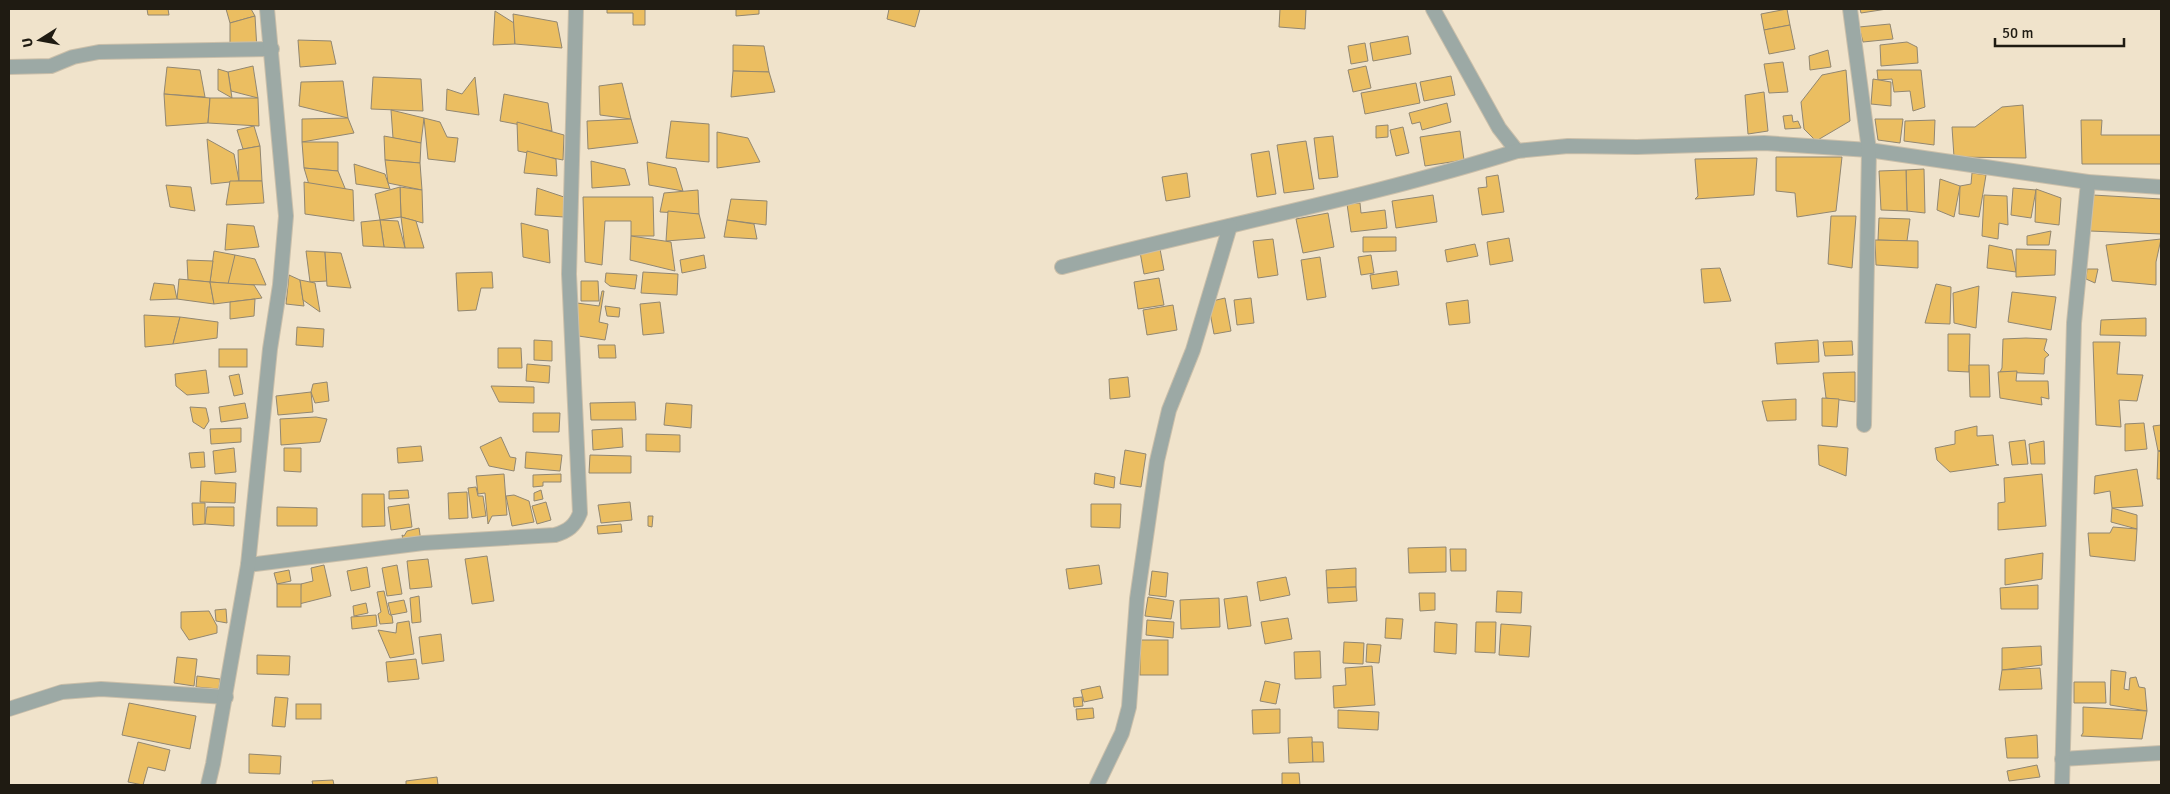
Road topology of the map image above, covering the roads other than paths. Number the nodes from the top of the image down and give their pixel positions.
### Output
1 (267, 9) edge
2 (576, 9) edge
3 (1433, 9) edge
4 (1850, 9) edge
5 (272, 49) junction
6 (9, 67) edge
7 (1869, 150) junction
8 (1517, 151) junction
9 (2088, 182) junction
10 (2161, 187) edge
11 (1230, 226) junction
12 (1062, 267) dead end
13 (1864, 425) dead end
14 (248, 566) junction
15 (226, 697) junction
16 (9, 709) edge
17 (2161, 753) edge
18 (2062, 760) junction
19 (208, 785) edge
20 (1097, 785) edge
21 (2062, 785) edge

1 - 5 street
2 - 14 street
3 - 8 street
4 - 7 street
5 - 6 street
5 - 14 street
7 - 8 street
7 - 9 street
7 - 13 street
8 - 11 street
9 - 10 street
9 - 18 street
11 - 12 street
11 - 20 street
14 - 15 street
15 - 16 street
15 - 19 street
17 - 18 street
18 - 21 street

